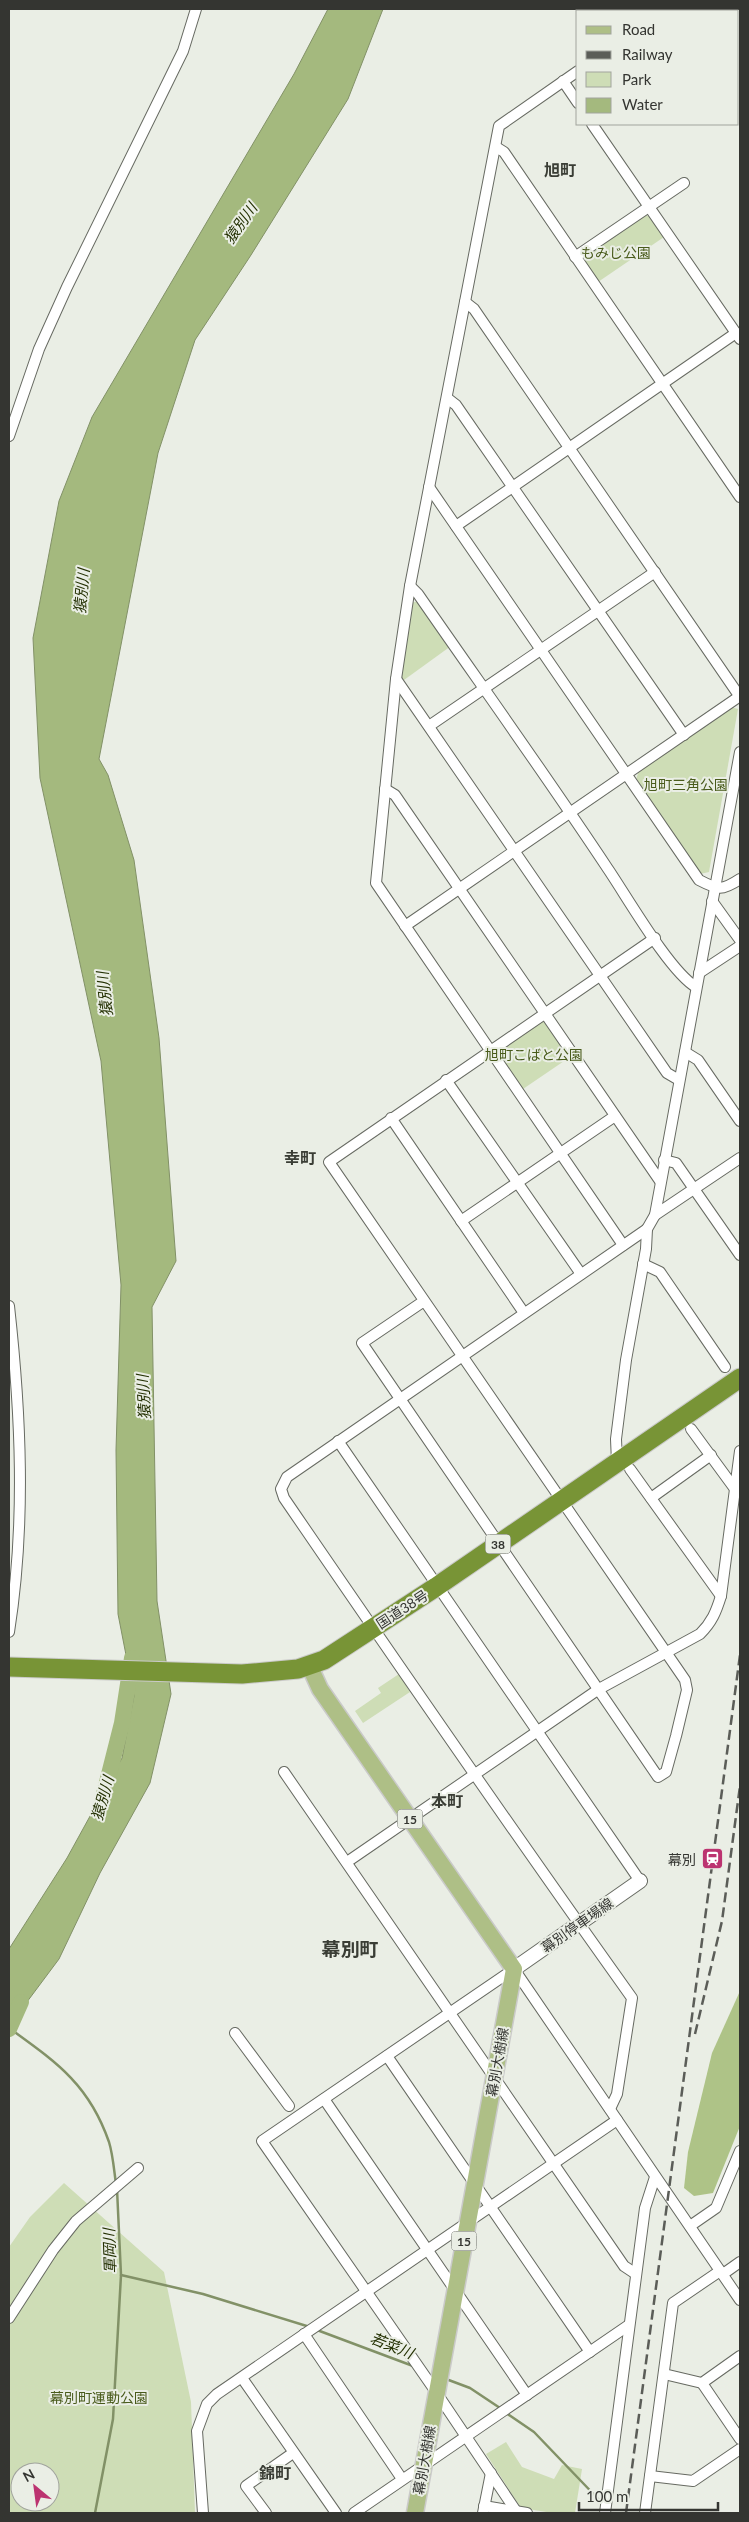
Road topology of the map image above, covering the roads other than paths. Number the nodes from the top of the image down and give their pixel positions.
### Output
1 (196, 9) edge
2 (576, 72) edge
3 (563, 81) junction
4 (576, 99) edge
5 (593, 125) edge
6 (496, 147) junction
7 (684, 183) dead end
8 (649, 207) junction
9 (575, 257) junction
10 (465, 302) junction
11 (738, 336) edge
12 (662, 384) junction
13 (447, 398) junction
14 (12, 417) edge
15 (9, 436) edge
16 (569, 448) junction
17 (514, 486) junction
18 (429, 487) junction
19 (740, 497) edge
20 (456, 526) junction
21 (655, 572) junction
22 (410, 586) junction
23 (598, 610) junction
24 (541, 649) junction
25 (396, 679) junction
26 (484, 688) junction
27 (740, 696) edge
28 (429, 726) junction
29 (684, 735) junction
30 (740, 752) edge
31 (626, 774) junction
32 (385, 789) junction
33 (570, 812) junction
34 (514, 851) junction
35 (740, 879) edge
36 (459, 888) junction
37 (715, 888) junction
38 (712, 901) junction
39 (405, 926) junction
40 (655, 938) junction
41 (740, 940) edge
42 (740, 946) edge
43 (699, 972) junction
44 (599, 975) junction
45 (696, 987) junction
46 (545, 1013) junction
47 (490, 1051) junction
48 (685, 1052) junction
49 (446, 1080) junction
50 (679, 1080) junction
51 (615, 1116) junction
52 (391, 1118) junction
53 (740, 1121) edge
54 (560, 1153) junction
55 (740, 1158) edge
56 (664, 1160) junction
57 (660, 1181) junction
58 (517, 1183) junction
59 (695, 1189) junction
60 (655, 1215) junction
61 (461, 1221) junction
62 (647, 1229) junction
63 (623, 1245) junction
64 (740, 1255) edge
65 (643, 1264) junction
66 (581, 1274) junction
67 (424, 1301) junction
68 (9, 1306) edge
69 (524, 1313) junction
70 (462, 1356) junction
71 (733, 1372) edge
72 (400, 1398) junction
73 (691, 1429) dead end
74 (338, 1441) junction
75 (740, 1451) edge
76 (711, 1455) junction
77 (623, 1466) junction
78 (734, 1489) junction
79 (650, 1498) junction
80 (562, 1501) junction
81 (500, 1543) junction
82 (436, 1587) junction
83 (721, 1596) junction
84 (373, 1628) junction
85 (9, 1632) edge
86 (666, 1653) junction
87 (310, 1667) junction
88 (16, 1668) edge
89 (599, 1689) junction
90 (537, 1732) junction
91 (284, 1772) dead end
92 (474, 1774) junction
93 (410, 1818) junction
94 (347, 1862) junction
95 (640, 1882) joint
96 (578, 1924) junction
97 (514, 1969) junction
98 (448, 2013) junction
99 (235, 2033) dead end
100 (386, 2056) junction
101 (494, 2077) junction
102 (324, 2099) junction
103 (289, 2106) dead end
104 (610, 2109) junction
105 (617, 2120) junction
106 (740, 2151) edge
107 (552, 2164) junction
108 (138, 2168) dead end
109 (655, 2177) junction
110 (474, 2184) junction
111 (490, 2206) junction
112 (468, 2221) junction
113 (690, 2226) junction
114 (428, 2249) junction
115 (740, 2262) edge
116 (721, 2272) junction
117 (636, 2274) junction
118 (455, 2288) junction
119 (366, 2292) junction
120 (740, 2300) edge
121 (9, 2318) edge
122 (630, 2325) junction
123 (304, 2334) junction
124 (590, 2352) junction
125 (740, 2356) edge
126 (664, 2374) junction
127 (242, 2378) junction
128 (702, 2383) junction
129 (436, 2392) junction
130 (527, 2395) junction
131 (466, 2436) junction
132 (740, 2439) edge
133 (740, 2450) edge
134 (293, 2453) junction
135 (423, 2466) junction
136 (491, 2473) junction
137 (650, 2476) junction
138 (402, 2479) junction
139 (484, 2510) edge
140 (521, 2512) edge
141 (203, 2513) edge
142 (266, 2513) edge
143 (336, 2513) edge
144 (354, 2513) edge
145 (415, 2513) edge
146 (605, 2513) edge
147 (645, 2513) edge

1 - 14 street
2 - 3 street
3 - 4 street
3 - 6 street
5 - 8 street
6 - 9 street
6 - 10 street
7 - 8 street
8 - 9 street
8 - 11 street
9 - 12 street
10 - 13 street
10 - 16 street
11 - 12 street
12 - 16 street
12 - 19 street
13 - 17 street
13 - 18 street
14 - 15 street
16 - 17 street
16 - 21 street
17 - 20 street
17 - 23 street
18 - 20 street
18 - 22 street
20 - 24 street
21 - 23 street
21 - 27 street
22 - 25 street
22 - 26 street
23 - 24 street
23 - 29 street
24 - 26 street
24 - 31 street
25 - 28 street
25 - 32 street
26 - 28 street
26 - 33 street
27 - 29 street
28 - 34 street
29 - 31 street
30 - 37 street
31 - 33 street
31 - 37 street
32 - 36 street
32 - 39 street
33 - 34 street
33 - 40 street
34 - 36 street
34 - 44 street
35 - 37 street
36 - 39 street
36 - 46 street
37 - 38 street
38 - 41 street
38 - 43 street
39 - 47 street
40 - 44 street
40 - 45 street
42 - 43 street
43 - 45 street
44 - 46 street
44 - 50 street
45 - 48 street
46 - 47 street
46 - 51 street
47 - 49 street
47 - 54 street
48 - 50 street
48 - 53 street
49 - 52 street
49 - 58 street
50 - 56 street
51 - 54 street
51 - 57 street
52 - 61 street
52 - 67 street
54 - 58 street
54 - 63 street
55 - 59 street
56 - 57 street
56 - 59 street
57 - 60 street
58 - 61 street
58 - 66 street
59 - 60 street
59 - 64 street
60 - 62 street
61 - 69 street
62 - 63 street
62 - 65 street
63 - 66 street
65 - 71 street
65 - 77 street
66 - 69 street
67 - 70 street
67 - 72 street
68 - 85 street
69 - 70 street
70 - 72 street
70 - 80 street
71 - 77 highway, 国道38号 / 38
72 - 74 street
72 - 81 street
73 - 76 street
74 - 82 street
74 - 84 street
75 - 78 street
76 - 78 street
76 - 79 street
77 - 79 street
77 - 80 highway, 国道38号 / 38
78 - 83 street
79 - 83 street
80 - 81 highway, 国道38号 / 38
80 - 86 street
81 - 82 highway, 国道38号 / 38
81 - 89 street
82 - 84 highway, 国道38号 / 38
82 - 90 street
83 - 86 street
84 - 87 highway, 国道38号 / 38
84 - 92 street
86 - 89 street
86 - 89 street
87 - 88 highway, 国道38号 / 38
87 - 93 main road, 15
89 - 90 street
90 - 92 street
90 - 95 street
91 - 94 street
92 - 93 street
92 - 96 street
93 - 94 street
93 - 97 main road, 15
94 - 98 street
95 - 96 main road, 幕別停車場線
96 - 97 main road, 幕別停車場線
96 - 104 street
97 - 98 street
97 - 101 main road, 幕別大樹線 / 15
97 - 104 street
98 - 100 street
98 - 101 street
99 - 103 street
100 - 102 street
100 - 110 street
101 - 107 street
101 - 110 main road, 幕別大樹線 / 15
102 - 114 street
102 - 119 street
104 - 105 street
105 - 107 street
105 - 109 street
106 - 113 street
107 - 111 street
107 - 117 street
108 - 121 street
109 - 113 street
109 - 117 street
110 - 111 street
110 - 112 main road, 幕別大樹線 / 15
111 - 112 street
111 - 124 street
112 - 114 street
112 - 118 main road, 幕別大樹線 / 15
113 - 116 street
114 - 118 street
114 - 119 street
115 - 116 street
116 - 120 street
116 - 126 street
117 - 122 street
118 - 129 main road, 幕別大樹線 / 15
118 - 130 street
119 - 123 street
119 - 129 street
122 - 124 street
122 - 146 street
123 - 127 street
123 - 138 street
124 - 130 street
125 - 128 street
126 - 128 street
126 - 137 street
127 - 134 street
127 - 141 street
128 - 132 street
129 - 131 street
129 - 135 main road, 幕別大樹線 / 15
130 - 131 street
131 - 135 street
131 - 136 street
133 - 137 street
134 - 142 street
134 - 143 street
135 - 138 street
135 - 145 main road, 幕別大樹線 / 15
136 - 139 street
136 - 140 street
137 - 147 street
138 - 144 street
139 - 140 street

